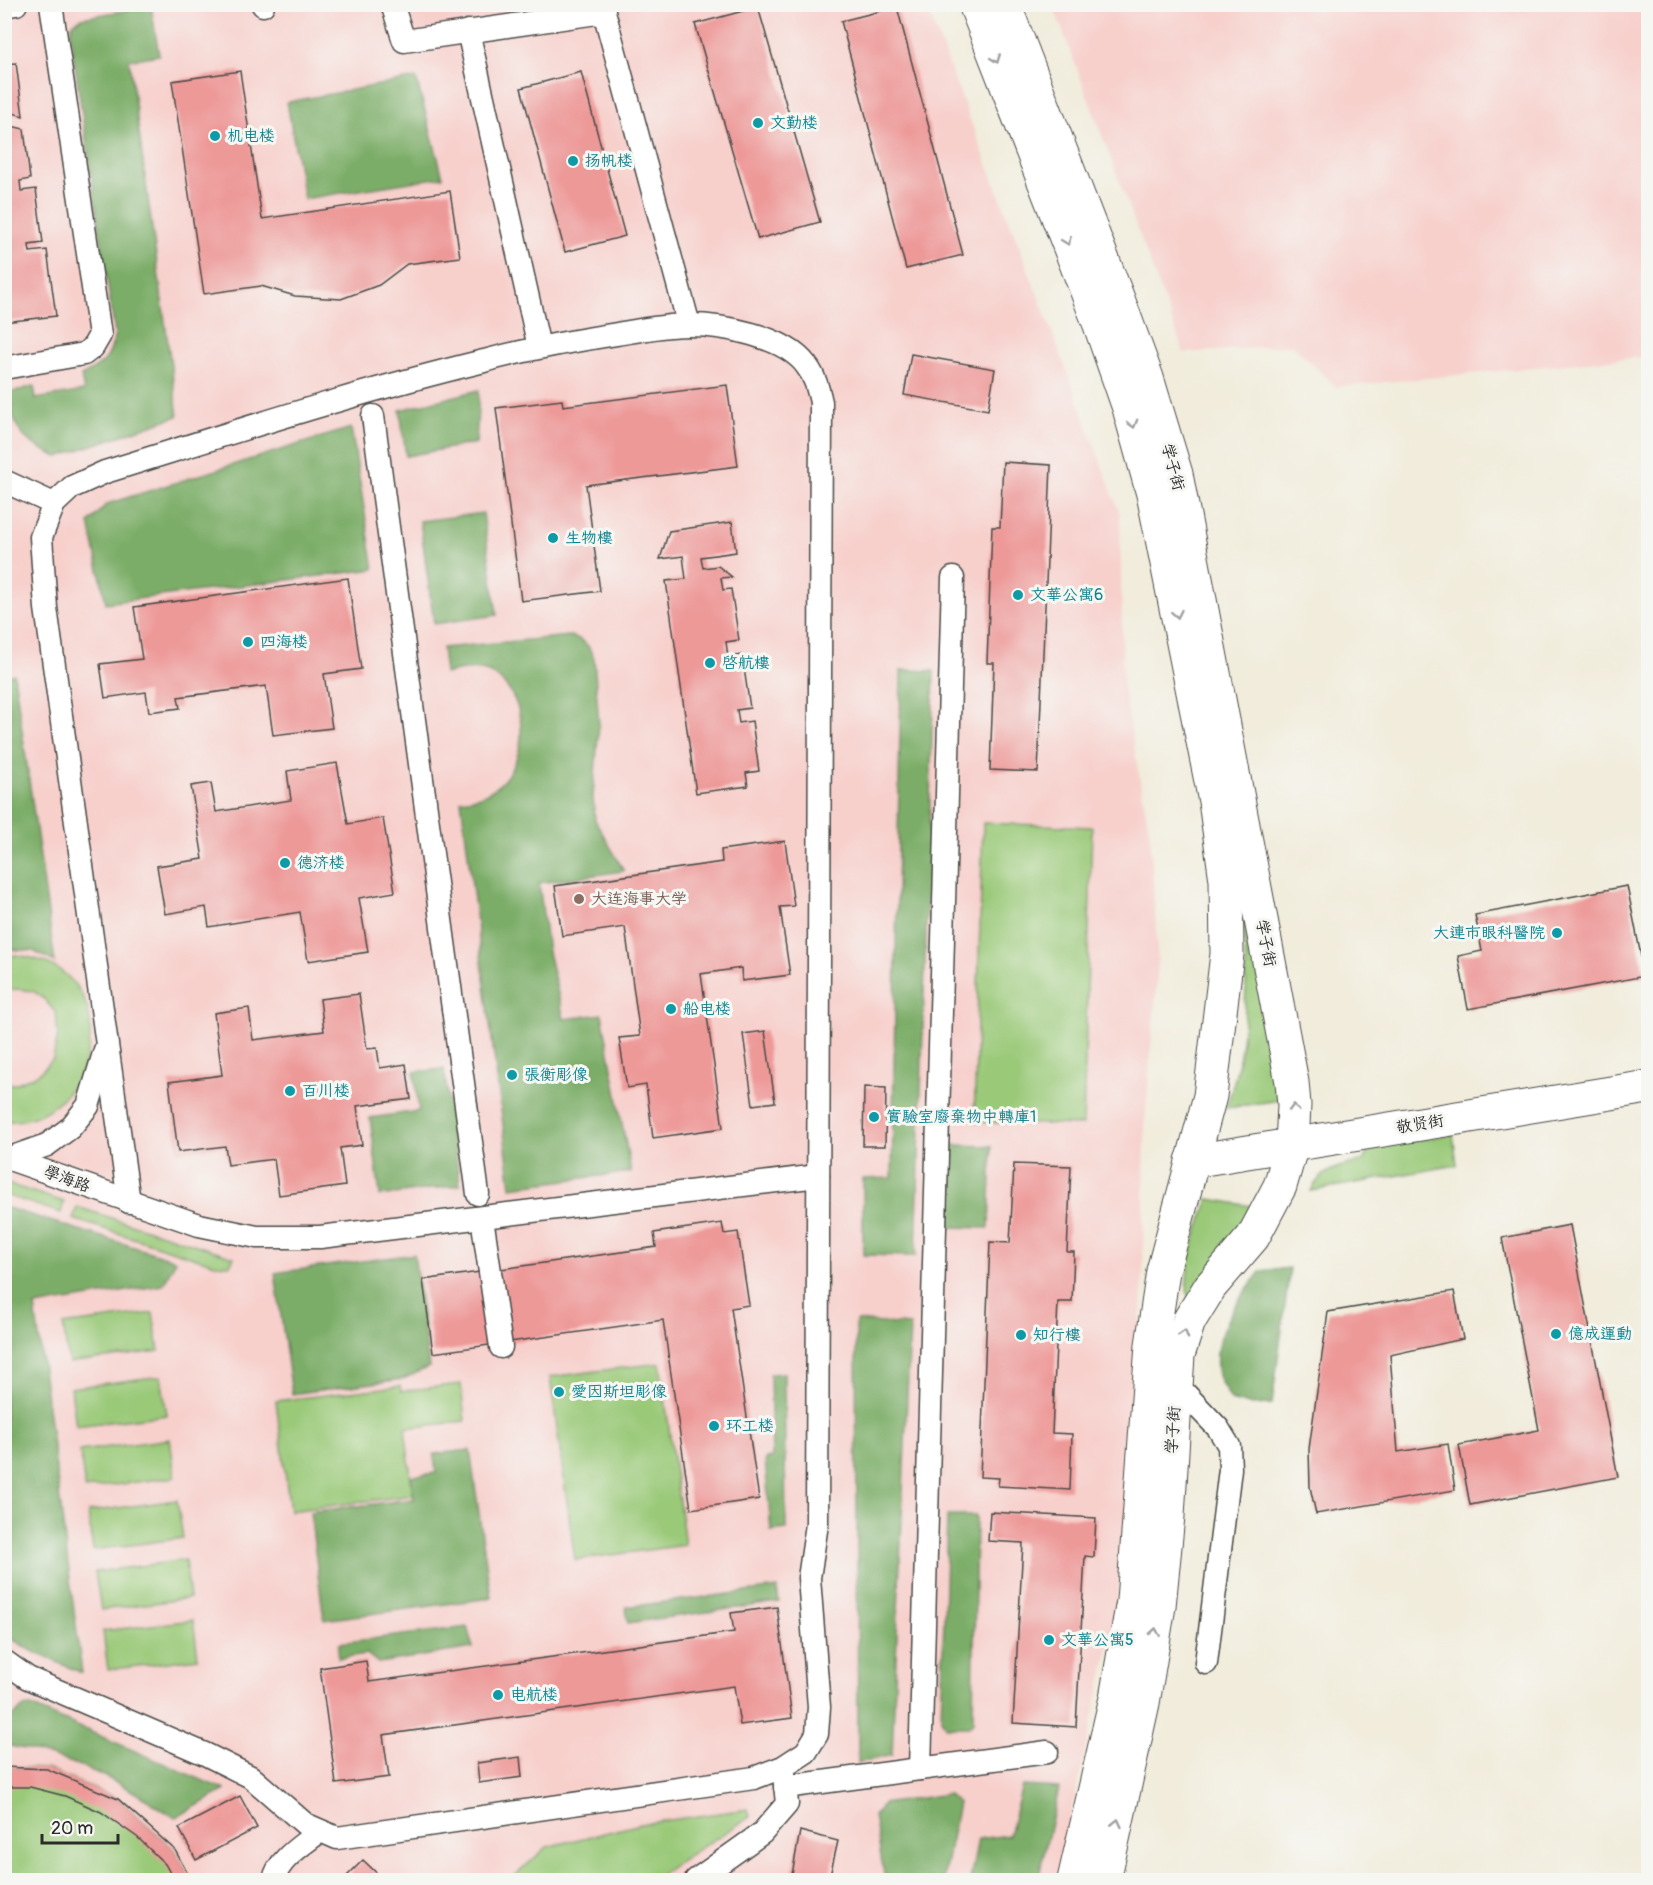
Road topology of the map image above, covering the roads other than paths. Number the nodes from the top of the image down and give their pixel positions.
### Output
1 (16, 4) edge
2 (51, 4) edge
3 (392, 4) edge
4 (975, 4) edge
5 (1004, 4) edge
6 (4, 6) edge
7 (603, 8) edge
8 (468, 31) junction
9 (689, 326) junction
10 (539, 346) junction
11 (4, 368) edge
12 (373, 416) dead end
13 (4, 481) edge
14 (54, 504) junction
15 (953, 578) dead end
16 (108, 1041) junction
17 (1648, 1087) edge
18 (1292, 1145) junction
19 (7, 1157) edge
20 (1192, 1161) junction
21 (818, 1176) junction
22 (478, 1194) dead end
23 (129, 1202) junction
24 (483, 1231) dead end
25 (501, 1347) dead end
26 (1176, 1384) junction
27 (1206, 1663) dead end
28 (10, 1672) edge
29 (1047, 1752) dead end
30 (920, 1769) junction
31 (784, 1777) junction
32 (320, 1831) junction
33 (274, 1881) edge
34 (696, 1881) edge
35 (1074, 1881) edge
36 (1104, 1881) edge

1 - 6 street
2 - 11 street
3 - 8 street
4 -> 20 main road, 学子街
18 -> 5 main road, 学子街
7 - 8 street
7 - 9 street
8 - 10 street
9 - 10 street
9 - 21 street
10 - 14 street
12 - 22 street
13 - 14 street
14 - 16 street
15 - 30 street
16 - 19 street
16 - 23 street
17 - 18 main road, 敬贤街
18 - 20 main road, 敬贤街
26 -> 18 main road, 学子街
19 - 23 street, 學海路
20 - 35 main road, 学子街
21 - 23 street, 學海路
21 - 31 street
24 - 25 street
26 - 27 street
36 -> 26 main road, 学子街
28 - 32 street
29 - 30 street
30 - 31 street
31 - 32 street
31 - 34 street
32 - 33 street

